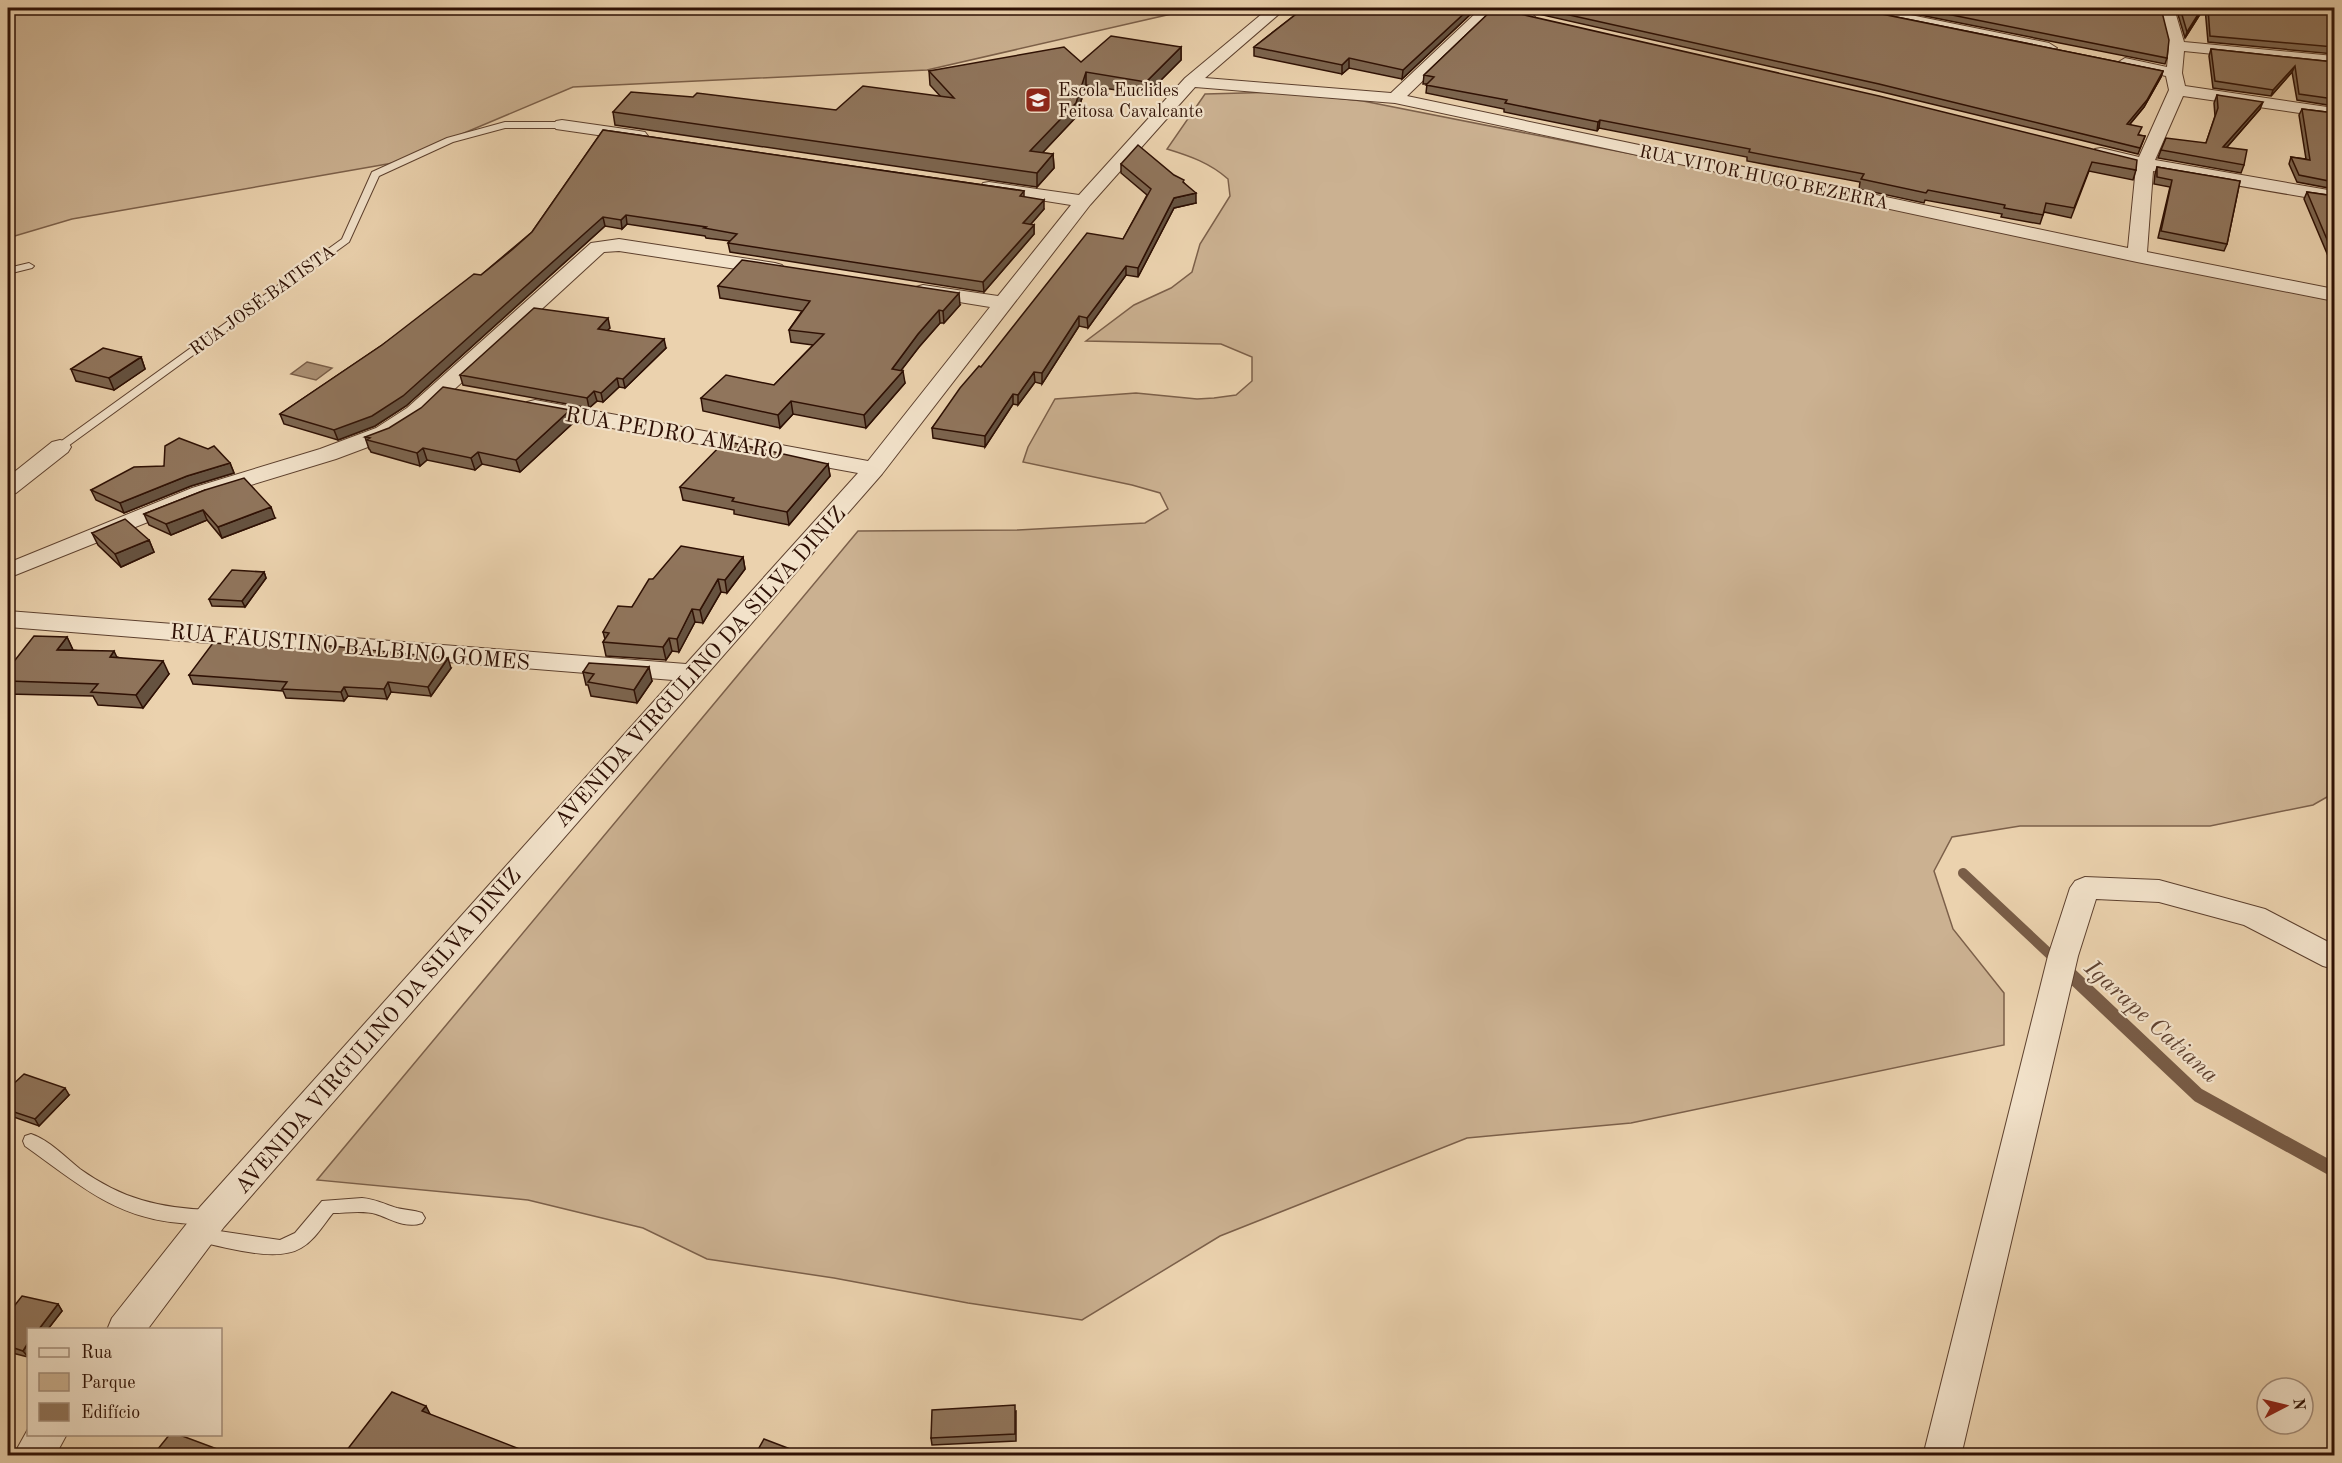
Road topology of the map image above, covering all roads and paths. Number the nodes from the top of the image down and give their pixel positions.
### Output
1 (1278, 8) edge
2 (1487, 8) edge
3 (1856, 8) edge
4 (1930, 8) edge
5 (2167, 8) edge
6 (1919, 21) junction
7 (1546, 22) edge
8 (2177, 46) junction
9 (2068, 52) edge
10 (2115, 61) edge
11 (2334, 61) edge
12 (1191, 81) junction
13 (2175, 81) junction
14 (1395, 98) junction
15 (2334, 112) edge
16 (562, 125) joint
17 (657, 139) edge
18 (2089, 150) edge
19 (2145, 164) junction
20 (976, 186) edge
21 (2334, 197) edge
22 (1083, 201) junction
23 (2137, 256) junction
24 (29, 266) dead end
25 (8, 271) edge
26 (793, 272) edge
27 (909, 289) edge
28 (2334, 295) edge
29 (1002, 303) junction
30 (440, 389) junction
31 (463, 393) edge
32 (510, 402) edge
33 (60, 447) joint
34 (873, 469) junction
35 (8, 488) edge
36 (8, 571) edge
37 (8, 619) edge
38 (692, 673) junction
39 (2334, 958) edge
40 (31, 1141) dead end
41 (416, 1218) dead end
42 (205, 1226) junction
43 (126, 1328) edge
44 (46, 1436) edge
45 (32, 1455) edge
46 (1942, 1455) edge

1 - 12 street, AVENIDA VIRGULINO DA SILVA DINIZ
2 - 7 street
2 - 14 street
3 - 6 street
4 - 6 street
5 - 8 street
6 - 9 street
8 - 11 street
8 - 13 street
10 - 13 street
12 - 14 street, RUA VITOR HUGO BEZERRA
12 - 22 street, AVENIDA VIRGULINO DA SILVA DINIZ
13 - 15 street
13 - 19 street
14 - 23 street, RUA VITOR HUGO BEZERRA
16 - 17 street, RUA JOSÉ BATISTA
16 - 33 lane, RUA JOSÉ BATISTA
18 - 19 street
19 - 21 street
19 - 23 street
20 - 22 street
22 - 29 street, AVENIDA VIRGULINO DA SILVA DINIZ
23 - 28 street, RUA VITOR HUGO BEZERRA
24 - 25 lane
26 - 30 street
27 - 29 street
29 - 34 street, AVENIDA VIRGULINO DA SILVA DINIZ
30 - 31 street
30 - 36 street
32 - 34 street, RUA PEDRO AMARO
33 - 35 street
34 - 38 street, AVENIDA VIRGULINO DA SILVA DINIZ
37 - 38 street, RUA FAUSTINO BALBINO GOMES
38 - 42 street, AVENIDA VIRGULINO DA SILVA DINIZ
39 - 46 street
40 - 42 lane
41 - 42 lane
42 - 43 street, AVENIDA VIRGULINO DA SILVA DINIZ
44 - 45 street

